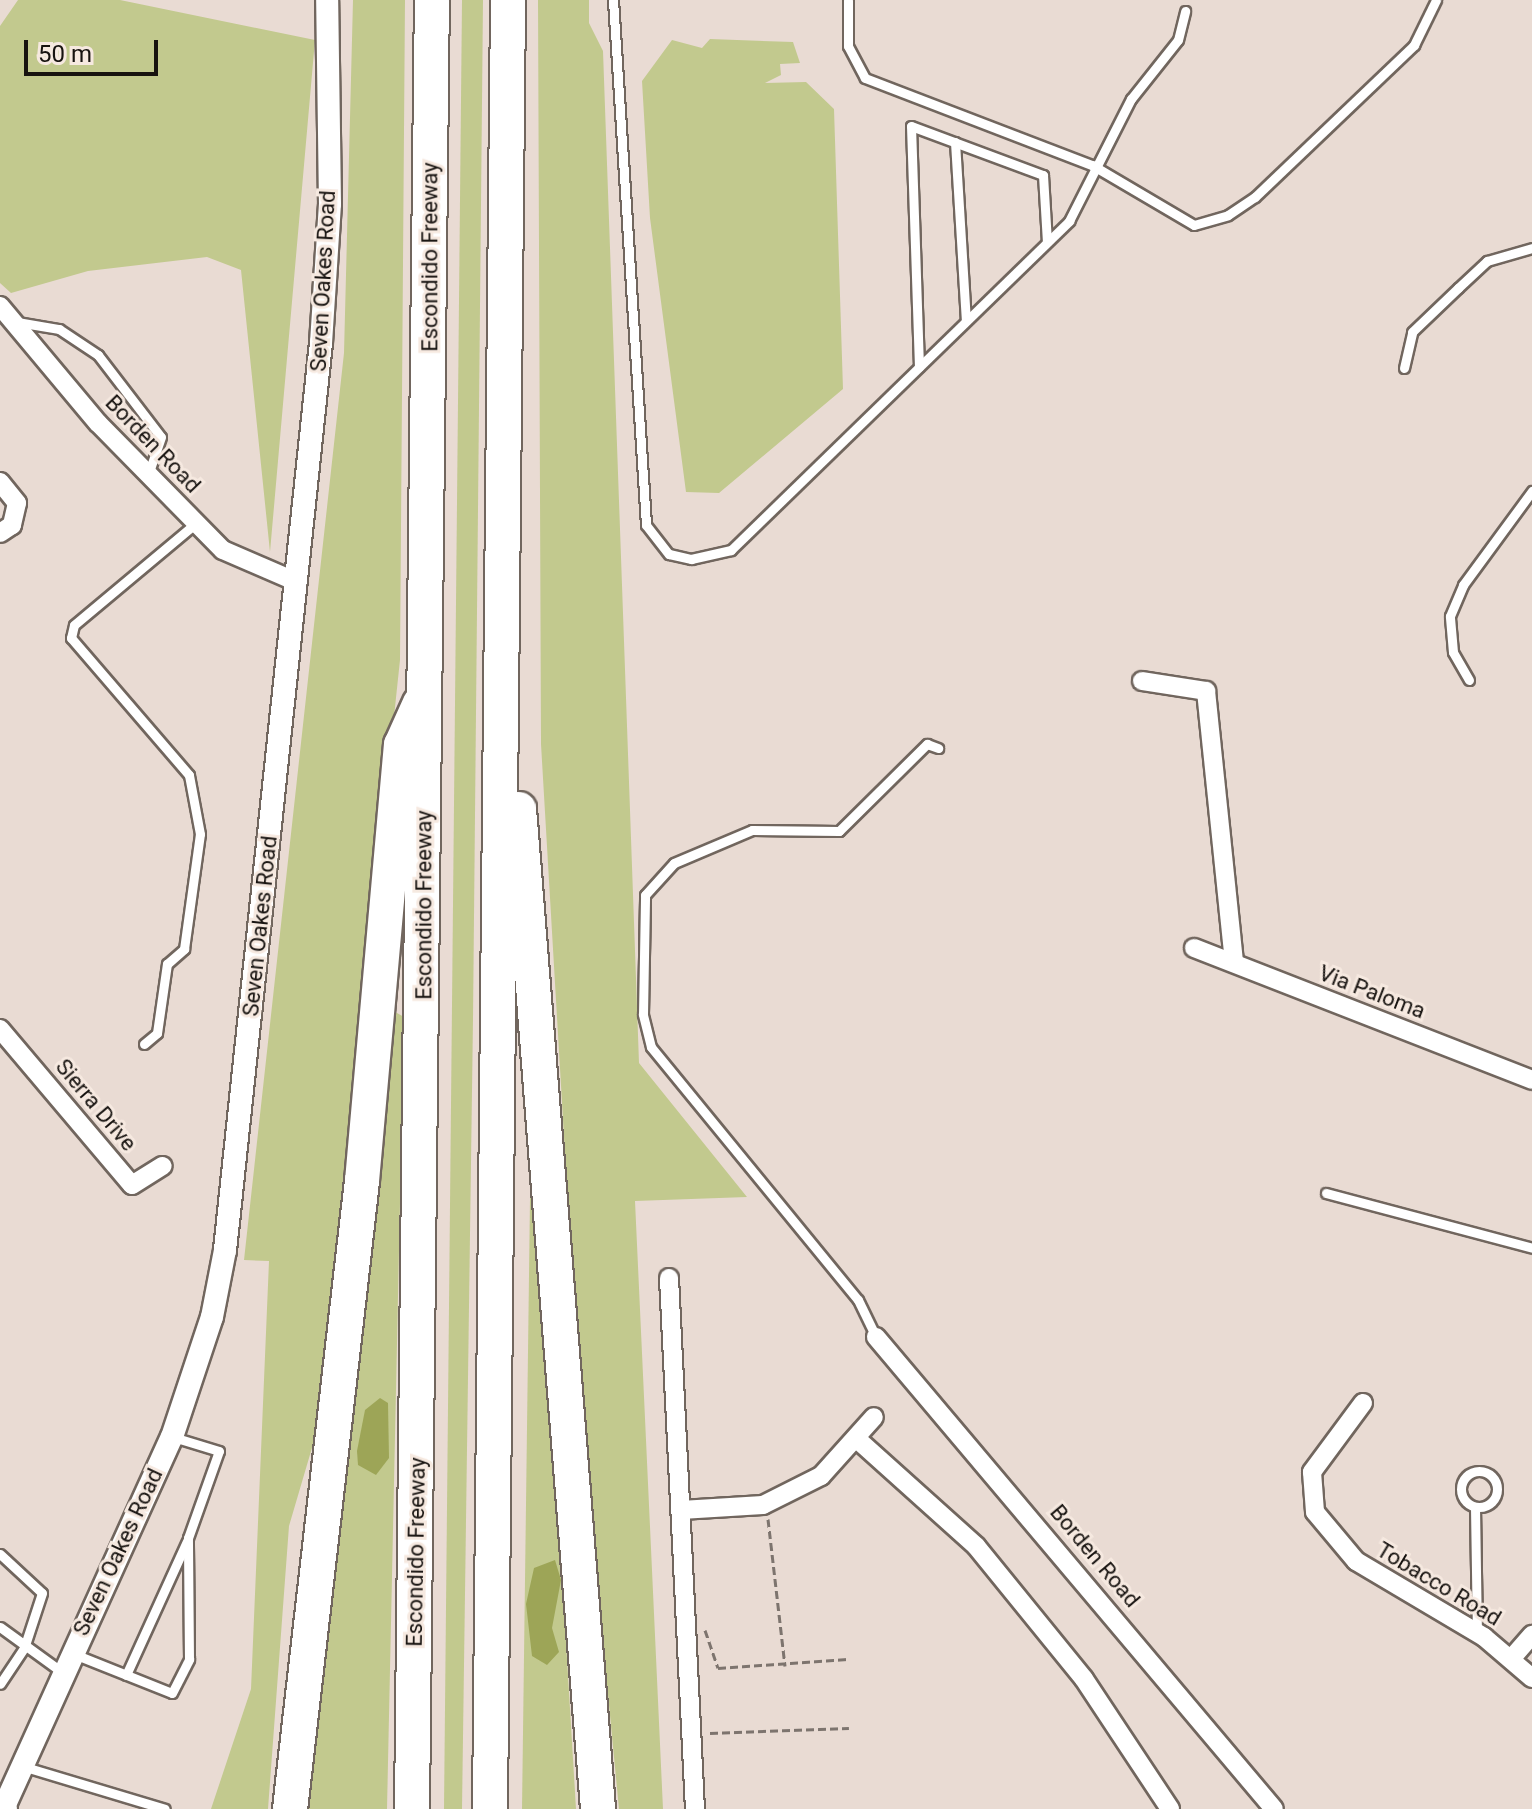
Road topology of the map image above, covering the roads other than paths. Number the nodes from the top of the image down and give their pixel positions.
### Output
1 (327, 0) edge
2 (432, 0) edge
3 (508, 0) edge
4 (613, 0) edge
5 (848, 0) edge
6 (1436, 0) edge
7 (1185, 11) dead end
8 (955, 142) junction
9 (1092, 165) junction
10 (1047, 242) junction
11 (1532, 248) edge
12 (0, 306) edge
13 (966, 321) junction
14 (13, 322) junction
15 (919, 367) junction
16 (1404, 368) dead end
17 (148, 474) junction
18 (0, 482) edge
19 (1532, 491) edge
20 (196, 523) junction
21 (6, 529) edge
22 (297, 582) junction
23 (503, 659) junction
24 (1469, 680) dead end
25 (1142, 681) dead end
26 (425, 691) junction
27 (938, 748) dead end
28 (1194, 948) dead end
29 (1234, 963) junction
30 (0, 1029) edge
31 (144, 1044) dead end
32 (1532, 1080) edge
33 (163, 1166) dead end
34 (1326, 1193) dead end
35 (1532, 1248) edge
36 (669, 1278) dead end
37 (876, 1337) joint
38 (1363, 1403) dead end
39 (874, 1417) dead end
40 (172, 1437) junction
41 (858, 1440) junction
42 (1475, 1507) junction
43 (681, 1510) junction
44 (188, 1538) junction
45 (0, 1554) edge
46 (0, 1627) edge
47 (1477, 1633) junction
48 (1532, 1635) edge
49 (24, 1648) junction
50 (1511, 1659) junction
51 (66, 1662) junction
52 (126, 1675) junction
53 (1532, 1678) edge
54 (0, 1684) edge
55 (22, 1766) junction
56 (1271, 1808) edge
57 (2, 1809) edge
58 (165, 1809) edge
59 (290, 1809) edge
60 (412, 1809) edge
61 (490, 1809) edge
62 (598, 1809) edge
63 (695, 1809) edge
64 (1170, 1809) edge

1 - 22 street, Seven Oakes Road
2 - 26 highway, Escondido Freeway
3 - 23 highway
4 - 15 lane
5 - 9 lane
6 - 9 lane
7 - 9 lane
8 - 10 lane
8 - 13 lane
8 - 15 lane
9 - 10 lane
10 - 13 lane
11 - 16 lane
12 - 14 street, Borden Road
13 - 15 lane
14 - 17 street, Borden Road
14 - 17 lane
17 - 20 street, Borden Road
18 - 21 street
19 - 24 lane
20 - 22 street, Borden Road
20 - 31 lane
22 - 40 street, Seven Oakes Road
23 - 61 highway
23 - 62 highway
25 - 29 street
26 - 59 highway
26 - 60 highway, Escondido Freeway
27 - 37 lane
28 - 29 street, Via Paloma
29 - 32 street, Via Paloma
30 - 33 street, Sierra Drive
34 - 35 lane
36 - 43 street
37 - 56 street, Borden Road
38 - 47 street, Tobacco Road
39 - 41 street
40 - 44 lane
40 - 51 street, Seven Oakes Road
41 - 43 street
41 - 64 street
42 - 42 lane
42 - 47 lane
43 - 63 street
44 - 52 lane
44 - 52 lane
45 - 49 lane
46 - 49 lane
47 - 50 street, Tobacco Road
48 - 50 street
49 - 51 lane
49 - 54 lane
50 - 53 street, Tobacco Road
51 - 52 lane
51 - 55 street, Seven Oakes Road
55 - 57 street, Seven Oakes Road
55 - 58 lane

